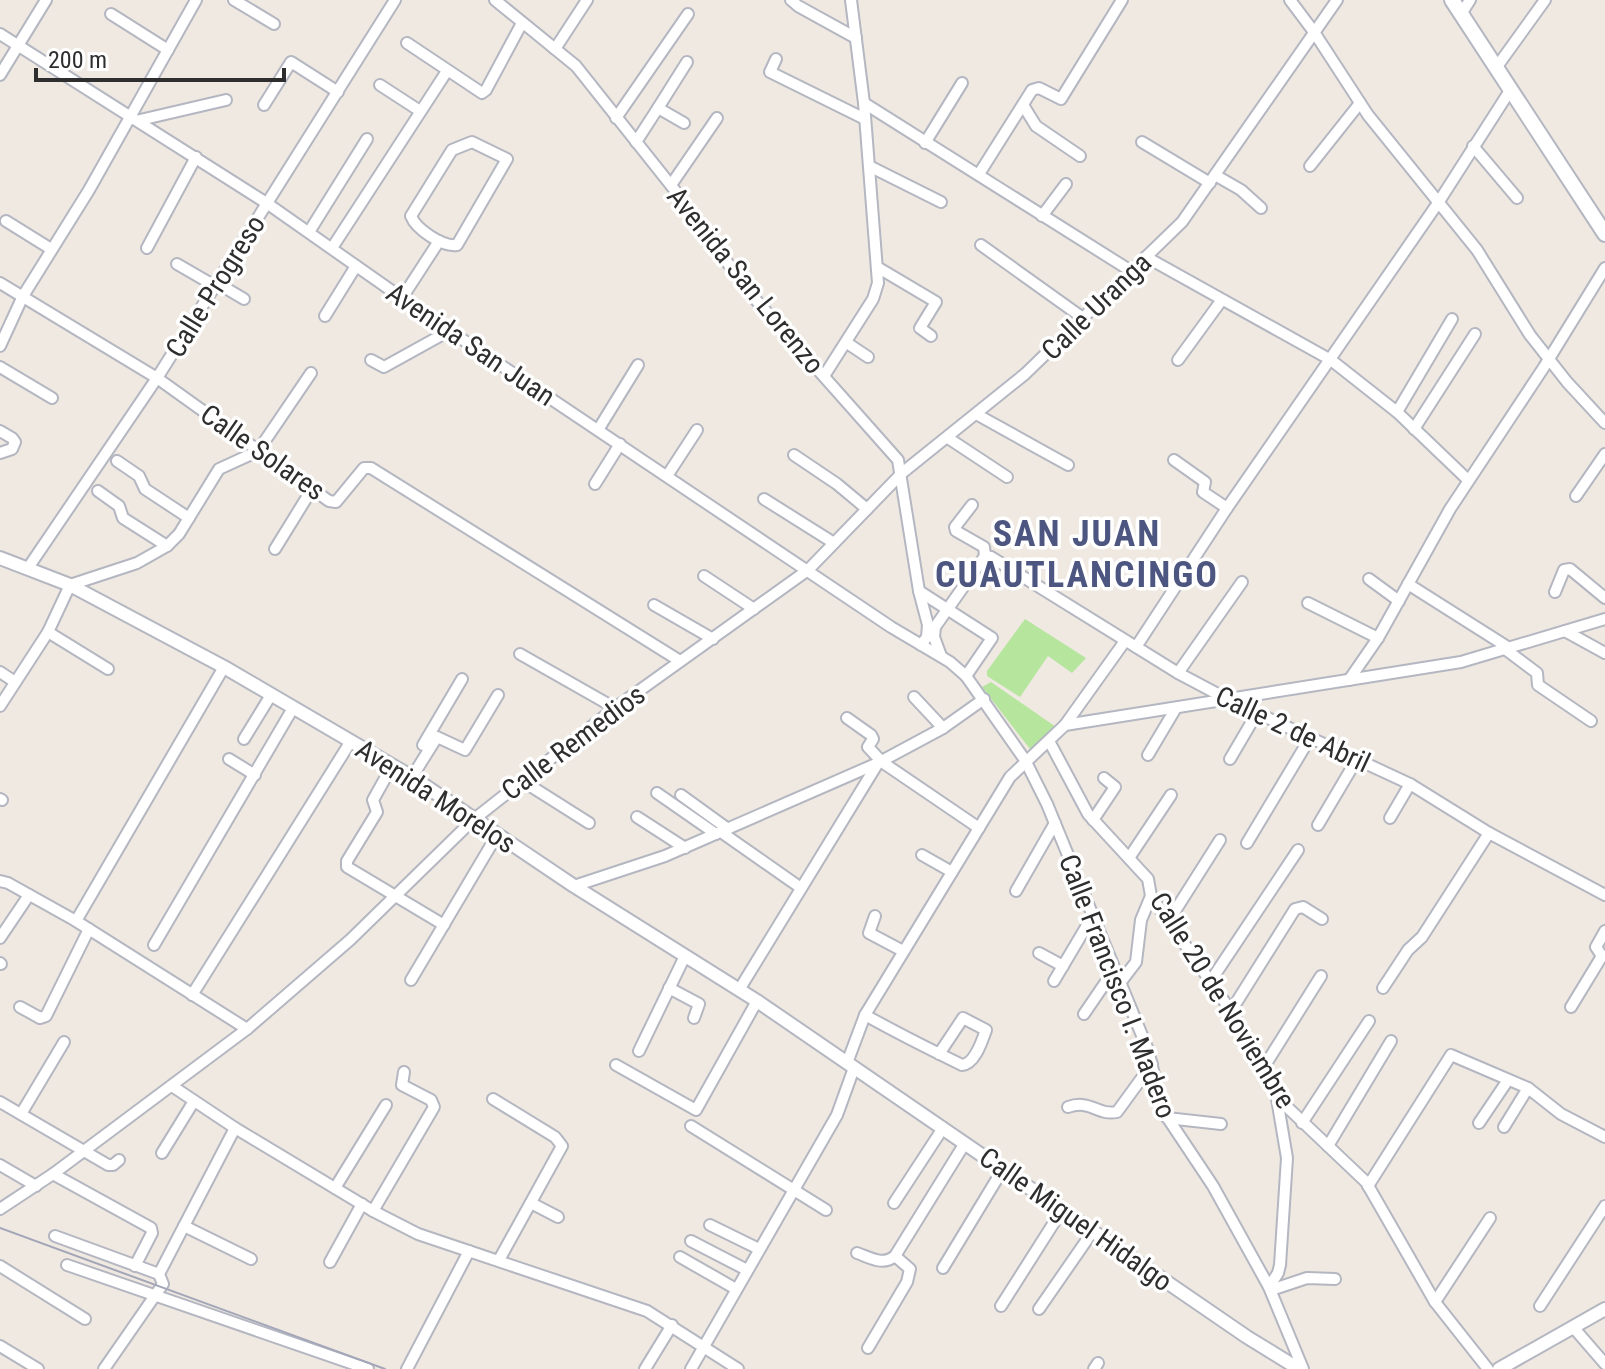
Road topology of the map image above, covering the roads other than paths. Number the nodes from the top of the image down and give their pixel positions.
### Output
1 (46, 0) edge
2 (196, 0) edge
3 (234, 0) edge
4 (395, 0) edge
5 (495, 0) edge
6 (587, 0) edge
7 (791, 0) edge
8 (851, 0) edge
9 (1122, 0) edge
10 (1290, 0) edge
11 (1337, 0) edge
12 (1452, 0) edge
13 (1470, 0) edge
14 (1545, 0) edge
15 (111, 14) dead end
16 (688, 14) dead end
17 (1461, 14) junction
18 (522, 23) junction
19 (274, 24) dead end
20 (1314, 32) junction
21 (0, 34) edge
22 (856, 38) junction
23 (407, 43) dead end
24 (19, 46) junction
25 (555, 49) junction
26 (168, 50) junction
27 (776, 59) dead end
28 (687, 62) dead end
29 (1496, 68) junction
30 (447, 71) junction
31 (0, 75) edge
32 (962, 83) dead end
33 (380, 85) dead end
34 (1511, 89) junction
35 (338, 92) junction
36 (226, 100) dead end
37 (864, 103) junction
38 (1360, 103) junction
39 (264, 105) dead end
40 (1023, 105) junction
41 (658, 108) junction
42 (420, 111) junction
43 (136, 118) junction
44 (616, 118) junction
45 (717, 118) dead end
46 (865, 119) junction
47 (684, 123) dead end
48 (367, 139) dead end
49 (636, 142) junction
50 (1142, 142) dead end
51 (925, 143) junction
52 (1473, 146) junction
53 (1080, 156) dead end
54 (196, 157) junction
55 (869, 166) junction
56 (1310, 166) dead end
57 (979, 174) junction
58 (1212, 179) junction
59 (1066, 184) dead end
60 (671, 185) junction
61 (1517, 198) dead end
62 (941, 202) dead end
63 (1438, 203) junction
64 (268, 204) junction
65 (1261, 208) dead end
66 (1042, 216) junction
67 (6, 221) dead end
68 (309, 232) junction
69 (1605, 234) edge
70 (439, 241) junction
71 (981, 245) dead end
72 (147, 248) dead end
73 (332, 248) junction
74 (51, 249) junction
75 (1146, 257) junction
76 (177, 264) dead end
77 (356, 266) junction
78 (877, 267) junction
79 (1605, 268) edge
80 (1131, 271) junction
81 (0, 283) edge
82 (216, 285) junction
83 (23, 296) junction
84 (402, 298) junction
85 (244, 299) dead end
86 (1221, 301) junction
87 (325, 316) dead end
88 (1083, 318) junction
89 (1452, 319) dead end
90 (445, 328) junction
91 (1475, 334) dead end
92 (931, 336) dead end
93 (847, 343) junction
94 (0, 346) edge
95 (868, 357) dead end
96 (1549, 359) junction
97 (371, 360) dead end
98 (1178, 360) dead end
99 (1331, 360) junction
100 (638, 365) dead end
101 (0, 367) edge
102 (311, 373) dead end
103 (824, 376) junction
104 (157, 378) junction
105 (52, 398) dead end
106 (1397, 412) junction
107 (976, 414) junction
108 (1605, 423) edge
109 (1414, 429) junction
110 (598, 430) junction
111 (697, 430) dead end
112 (0, 431) edge
113 (948, 438) junction
114 (620, 444) junction
115 (258, 451) junction
116 (0, 453) edge
117 (1605, 454) edge
118 (794, 455) dead end
119 (1174, 460) dead end
120 (117, 461) dead end
121 (1068, 465) dead end
122 (902, 473) junction
123 (667, 476) junction
124 (1007, 477) dead end
125 (1468, 480) junction
126 (595, 484) dead end
127 (312, 489) junction
128 (98, 491) dead end
129 (1576, 496) dead end
130 (764, 499) dead end
131 (972, 505) dead end
132 (1227, 508) junction
133 (867, 509) junction
134 (189, 518) junction
135 (834, 543) junction
136 (167, 546) junction
137 (275, 549) dead end
138 (985, 556) junction
139 (0, 558) edge
140 (28, 568) junction
141 (808, 570) junction
142 (704, 576) dead end
143 (1369, 579) dead end
144 (1242, 582) dead end
145 (1408, 584) junction
146 (70, 585) junction
147 (919, 591) junction
148 (1555, 592) dead end
149 (1605, 598) edge
150 (1399, 601) junction
151 (1308, 603) dead end
152 (654, 605) dead end
153 (754, 609) junction
154 (948, 609) junction
155 (1605, 619) edge
156 (1565, 631) junction
157 (48, 632) junction
158 (1378, 638) junction
159 (713, 639) junction
160 (1125, 641) junction
161 (921, 645) junction
162 (1136, 647) junction
163 (1507, 648) junction
164 (1605, 653) edge
165 (520, 654) dead end
166 (941, 656) junction
167 (680, 661) junction
168 (224, 667) junction
169 (108, 669) dead end
170 (0, 672) edge
171 (1178, 673) junction
172 (966, 676) junction
173 (462, 679) dead end
174 (1349, 680) junction
175 (15, 682) junction
176 (271, 695) junction
177 (498, 695) dead end
178 (914, 697) dead end
179 (984, 699) junction
180 (1227, 699) junction
181 (0, 706) edge
182 (293, 708) junction
183 (615, 708) junction
184 (1176, 708) junction
185 (1257, 713) junction
186 (847, 718) dead end
187 (1591, 721) dead end
188 (1065, 725) junction
189 (943, 728) junction
190 (1310, 738) junction
191 (244, 739) dead end
192 (351, 741) junction
193 (1049, 741) junction
194 (1148, 755) dead end
195 (229, 759) dead end
196 (1230, 759) dead end
197 (1357, 759) junction
198 (1025, 760) junction
199 (880, 762) junction
200 (392, 766) junction
201 (255, 775) junction
202 (409, 776) junction
203 (1104, 778) dead end
204 (521, 780) junction
205 (1410, 784) junction
206 (657, 793) dead end
207 (681, 795) dead end
208 (1171, 795) dead end
209 (637, 817) dead end
210 (1390, 818) dead end
211 (473, 820) junction
212 (1093, 820) junction
213 (589, 823) dead end
214 (1055, 823) junction
215 (1318, 825) dead end
216 (979, 828) junction
217 (721, 832) junction
218 (1489, 833) junction
219 (497, 835) junction
220 (1220, 840) dead end
221 (1247, 843) dead end
222 (685, 848) junction
223 (1298, 850) dead end
224 (922, 855) dead end
225 (1129, 858) junction
226 (952, 872) junction
227 (0, 881) edge
228 (574, 886) junction
229 (801, 888) junction
230 (1016, 891) dead end
231 (29, 895) junction
232 (1605, 895) edge
233 (1151, 896) junction
234 (396, 897) junction
235 (875, 916) dead end
236 (1092, 917) junction
237 (1322, 919) dead end
238 (76, 921) junction
239 (1168, 922) junction
240 (444, 925) junction
241 (89, 929) junction
242 (1605, 931) edge
243 (0, 938) edge
244 (154, 945) dead end
245 (903, 951) junction
246 (1039, 953) dead end
247 (685, 956) junction
248 (1063, 966) junction
249 (1114, 970) junction
250 (1321, 976) dead end
251 (411, 980) dead end
252 (1054, 981) dead end
253 (1210, 982) junction
254 (1120, 983) junction
255 (669, 988) junction
256 (1383, 988) dead end
257 (739, 990) junction
258 (192, 995) junction
259 (757, 1001) junction
260 (20, 1007) dead end
261 (1571, 1007) dead end
262 (1231, 1011) junction
263 (1084, 1014) dead end
264 (865, 1015) junction
265 (694, 1018) dead end
266 (1369, 1021) dead end
267 (247, 1029) junction
268 (1391, 1041) dead end
269 (64, 1042) dead end
270 (639, 1051) dead end
271 (939, 1054) junction
272 (1152, 1064) junction
273 (616, 1065) dead end
274 (851, 1065) junction
275 (1264, 1067) junction
276 (404, 1072) dead end
277 (1508, 1080) junction
278 (172, 1086) junction
279 (1528, 1088) junction
280 (1276, 1090) junction
281 (493, 1099) dead end
282 (194, 1101) junction
283 (0, 1102) edge
284 (386, 1105) dead end
285 (1068, 1107) dead end
286 (21, 1114) junction
287 (1167, 1118) junction
288 (1302, 1123) junction
289 (1479, 1123) dead end
290 (1221, 1124) dead end
291 (691, 1126) dead end
292 (1504, 1127) dead end
293 (235, 1128) junction
294 (943, 1128) junction
295 (1605, 1137) edge
296 (965, 1143) junction
297 (1328, 1146) junction
298 (84, 1151) junction
299 (162, 1153) dead end
300 (119, 1160) dead end
301 (0, 1165) edge
302 (1003, 1169) junction
303 (53, 1174) junction
304 (36, 1186) junction
305 (1368, 1186) junction
306 (335, 1188) junction
307 (794, 1189) junction
308 (531, 1203) junction
309 (894, 1203) dead end
310 (362, 1204) junction
311 (1605, 1206) edge
312 (0, 1209) edge
313 (826, 1210) dead end
314 (1062, 1210) junction
315 (373, 1211) junction
316 (558, 1217) dead end
317 (1490, 1218) dead end
318 (710, 1225) dead end
319 (184, 1226) junction
320 (1093, 1231) junction
321 (55, 1236) dead end
322 (691, 1241) dead end
323 (759, 1249) junction
324 (469, 1251) junction
325 (857, 1253) dead end
326 (895, 1256) junction
327 (680, 1257) dead end
328 (251, 1259) dead end
329 (499, 1260) junction
330 (330, 1262) dead end
331 (67, 1265) dead end
332 (0, 1266) edge
333 (135, 1266) junction
334 (943, 1268) dead end
335 (747, 1270) junction
336 (159, 1274) junction
337 (1335, 1279) dead end
338 (1270, 1288) junction
339 (736, 1289) junction
340 (156, 1294) junction
341 (1435, 1302) junction
342 (1001, 1306) dead end
343 (1540, 1306) dead end
344 (1039, 1309) dead end
345 (1605, 1309) edge
346 (85, 1319) dead end
347 (672, 1325) junction
348 (1573, 1327) junction
349 (0, 1346) edge
350 (704, 1346) junction
351 (868, 1348) dead end
352 (1605, 1364) edge
353 (38, 1369) edge
354 (104, 1369) edge
355 (368, 1369) edge
356 (407, 1369) edge
357 (645, 1369) edge
358 (691, 1369) edge
359 (738, 1369) edge
360 (1301, 1369) edge
361 (1488, 1369) edge
362 (1499, 1369) edge

1 - 24 street
2 - 26 street
3 - 19 street
4 - 35 street, Calle Progreso
5 - 18 street, Avenida San Lorenzo
6 - 25 street
7 - 22 street
8 - 22 street
9 - 40 street
10 - 20 street
11 - 20 street, Calle Uranga
12 - 17 main road
13 - 17 street
14 - 29 street
15 - 26 street
16 - 44 street
17 - 29 main road
18 - 25 street, Avenida San Lorenzo
18 - 30 street
20 - 38 street
20 - 58 street, Calle Uranga
21 - 24 street, Avenida San Juan
22 - 37 street
23 - 30 street
24 - 31 street
24 - 43 street, Avenida San Juan
25 - 44 street, Avenida San Lorenzo
26 - 43 street
27 - 46 street
28 - 41 street
29 - 34 main road
30 - 42 street
32 - 51 street
33 - 42 street
34 - 52 street
34 - 69 main road
35 - 39 street
35 - 64 street, Calle Progreso
36 - 43 street
37 - 46 street
37 - 51 street
38 - 56 street
38 - 63 street
40 - 53 street
40 - 57 street
41 - 47 street
41 - 49 street
42 - 73 street
43 - 54 street, Avenida San Juan
43 - 74 street
44 - 49 street, Avenida San Lorenzo
45 - 60 street
46 - 55 street
48 - 68 street
49 - 60 street, Avenida San Lorenzo
50 - 58 street
51 - 57 street
52 - 61 street
52 - 63 street
54 - 64 street, Avenida San Juan
54 - 72 street
55 - 62 street
55 - 78 street
57 - 66 street
58 - 65 street
58 - 75 street, Calle Uranga
59 - 66 street
60 - 103 street, Avenida San Lorenzo
63 - 96 street
63 - 99 street
64 - 68 street, Avenida San Juan
64 - 82 street, Calle Progreso
66 - 80 street
67 - 74 street
68 - 73 street, Avenida San Juan
70 - 70 street
70 - 84 street
71 - 88 street
73 - 77 street, Avenida San Juan
74 - 83 street
75 - 80 street, Calle Uranga
75 - 86 street
76 - 82 street
77 - 84 street, Avenida San Juan
77 - 87 street
78 - 92 street
78 - 93 street
79 - 96 street
80 - 88 street, Calle Uranga
81 - 83 street, Calle Solares
82 - 85 street
82 - 104 street, Calle Progreso
83 - 94 street
83 - 104 street, Calle Solares
84 - 90 street, Avenida San Juan
86 - 98 street
86 - 99 street
88 - 107 street, Calle Uranga
89 - 106 street
90 - 97 street
90 - 110 street, Avenida San Juan
91 - 109 street
93 - 95 street
93 - 103 street
96 - 108 street
96 - 125 street
99 - 106 street
99 - 132 street
100 - 110 street
101 - 105 street
102 - 115 street
103 - 122 street, Avenida San Lorenzo
104 - 115 street, Calle Solares
104 - 140 street, Calle Progreso
106 - 109 street
107 - 113 street, Calle Uranga
107 - 121 street
109 - 125 street
110 - 114 street, Avenida San Juan
111 - 123 street
112 - 116 street
113 - 122 street, Calle Uranga
113 - 124 street
114 - 123 street, Avenida San Juan
114 - 126 street
115 - 127 street, Calle Solares
115 - 134 street
117 - 129 street
118 - 133 street
119 - 132 street
120 - 134 street
122 - 133 street, Calle Uranga
122 - 147 street, Avenida San Lorenzo
123 - 141 street, Avenida San Juan
125 - 145 street
127 - 137 street
127 - 167 street, Calle Solares
128 - 136 street
130 - 135 street
131 - 138 street, Calle 2 de Abril
132 - 162 street
133 - 135 street, Calle Uranga
134 - 136 street
135 - 141 street, Calle Uranga
136 - 146 street
138 - 154 street
138 - 160 street, Calle 2 de Abril
139 - 140 street, Avenida Morelos
140 - 146 street, Avenida Morelos
141 - 153 street, Calle Remedios
141 - 161 street, Avenida San Juan
142 - 153 street
143 - 150 street
144 - 171 street
145 - 150 street
145 - 163 street
146 - 157 street
146 - 168 street, Avenida Morelos
147 - 154 street
147 - 161 street, Avenida San Lorenzo
148 - 149 street
150 - 158 street
151 - 158 street
152 - 159 street
153 - 159 street, Calle Remedios
154 - 166 street
154 - 172 street
155 - 156 street
156 - 163 street
156 - 164 street
157 - 169 street
157 - 175 street
158 - 174 street
159 - 167 street, Calle Remedios
160 - 162 street, Calle 2 de Abril
160 - 188 street
161 - 166 street, Avenida San Juan
162 - 171 street, Calle 2 de Abril
163 - 174 street
163 - 187 street
165 - 183 street
166 - 172 street, Calle Francisco I. Madero
167 - 183 street, Calle Remedios
168 - 176 street, Avenida Morelos
168 - 238 street
170 - 175 street
171 - 180 street, Calle 2 de Abril
172 - 179 street, Calle Francisco I. Madero
173 - 202 street
174 - 180 street
175 - 181 street
176 - 182 street, Avenida Morelos
176 - 191 street
177 - 202 street
178 - 189 street
179 - 189 street
179 - 198 street, Calle Francisco I. Madero
180 - 184 street
180 - 185 street, Calle 2 de Abril
182 - 192 street, Avenida Morelos
182 - 201 street
183 - 204 street, Calle Remedios
184 - 188 street
184 - 194 street
185 - 190 street, Calle 2 de Abril
185 - 196 street
186 - 199 street
188 - 193 street
189 - 199 street
190 - 197 street, Calle 2 de Abril
190 - 221 street
192 - 200 street, Avenida Morelos
192 - 258 street
193 - 198 street
193 - 212 street, Calle 20 de Noviembre
195 - 201 street
197 - 205 street, Calle 2 de Abril
197 - 215 street
198 - 214 street, Calle Francisco I. Madero
198 - 216 street
199 - 216 street
199 - 217 street
199 - 229 street
200 - 202 street, Avenida Morelos
200 - 234 street
201 - 244 street
202 - 211 street, Avenida Morelos
203 - 212 street
204 - 211 street, Calle Remedios
204 - 213 street
205 - 210 street
205 - 218 street, Calle 2 de Abril
206 - 217 street
207 - 217 street
208 - 225 street
209 - 222 street
211 - 219 street, Avenida Morelos
211 - 234 street, Calle Remedios
212 - 225 street, Calle 20 de Noviembre
214 - 230 street
214 - 236 street, Calle Francisco I. Madero
216 - 226 street
217 - 222 street
217 - 229 street
218 - 232 street, Calle 2 de Abril
218 - 256 street
219 - 228 street, Avenida Morelos
219 - 240 street
220 - 239 street
222 - 228 street
223 - 253 street
224 - 226 street
225 - 233 street, Calle 20 de Noviembre
226 - 245 street
227 - 231 street
228 - 247 street, Avenida Morelos
229 - 257 street
231 - 238 street
231 - 243 street
233 - 239 street, Calle 20 de Noviembre
233 - 254 street
234 - 240 street
234 - 267 street, Calle Remedios
235 - 245 street
236 - 248 street
236 - 249 street, Calle Francisco I. Madero
237 - 262 street
238 - 241 street
239 - 253 street, Calle 20 de Noviembre
240 - 251 street
241 - 258 street
241 - 260 street
242 - 261 street
245 - 264 street
246 - 248 street
247 - 255 street
247 - 257 street, Avenida Morelos
248 - 252 street
249 - 254 street, Calle Francisco I. Madero
249 - 263 street
250 - 275 street
253 - 262 street, Calle 20 de Noviembre
254 - 272 street, Calle Francisco I. Madero
255 - 265 street
255 - 270 street
257 - 259 street, Avenida Morelos
258 - 267 street
259 - 273 street
259 - 274 street, Avenida Morelos
262 - 275 street, Calle 20 de Noviembre
264 - 271 street
264 - 274 street
266 - 288 street
267 - 278 street, Calle Remedios
268 - 297 street
269 - 286 street
271 - 271 street
272 - 285 street
272 - 287 street, Calle Francisco I. Madero
274 - 294 street, Calle Miguel Hidalgo
274 - 307 street
275 - 280 street, Calle 20 de Noviembre
276 - 315 street
277 - 279 street
277 - 289 street
277 - 305 street
278 - 282 street
278 - 298 street, Calle Remedios
279 - 292 street
279 - 295 street
280 - 288 street, Calle 20 de Noviembre
280 - 338 street
281 - 308 street
282 - 293 street
282 - 299 street
283 - 286 street
284 - 306 street
286 - 298 street
287 - 290 street
287 - 338 street, Calle Francisco I. Madero
288 - 297 street, Calle 20 de Noviembre
291 - 307 street
293 - 306 street
293 - 319 street
294 - 296 street, Calle Miguel Hidalgo
294 - 309 street
296 - 302 street, Calle Miguel Hidalgo
296 - 326 street
297 - 305 street, Calle 20 de Noviembre
298 - 300 street
298 - 303 street, Calle Remedios
301 - 304 street
302 - 314 street, Calle Miguel Hidalgo
302 - 334 street
303 - 304 street, Calle Remedios
303 - 333 street
304 - 312 street, Calle Remedios
305 - 341 street, Calle 20 de Noviembre
306 - 310 street
307 - 313 street
307 - 323 street
308 - 316 street
308 - 329 street
310 - 315 street
310 - 330 street
311 - 343 street
314 - 320 street, Calle Miguel Hidalgo
314 - 342 street
315 - 324 street
317 - 341 street
318 - 323 street
319 - 328 street
319 - 336 street
320 - 344 street
320 - 360 street, Calle Miguel Hidalgo
321 - 333 street
322 - 335 street
323 - 335 street
324 - 329 street
324 - 356 street
325 - 326 street
326 - 351 street
327 - 339 street
329 - 347 street
331 - 340 street
332 - 346 street
333 - 336 street
335 - 339 street
336 - 340 street
337 - 338 street
338 - 360 street, Calle Francisco I. Madero
339 - 350 street
340 - 354 street
340 - 355 street
341 - 361 street, Calle 20 de Noviembre
345 - 348 street
347 - 350 street
347 - 357 street
348 - 352 street
348 - 362 street
349 - 353 street
350 - 358 street
350 - 359 street

